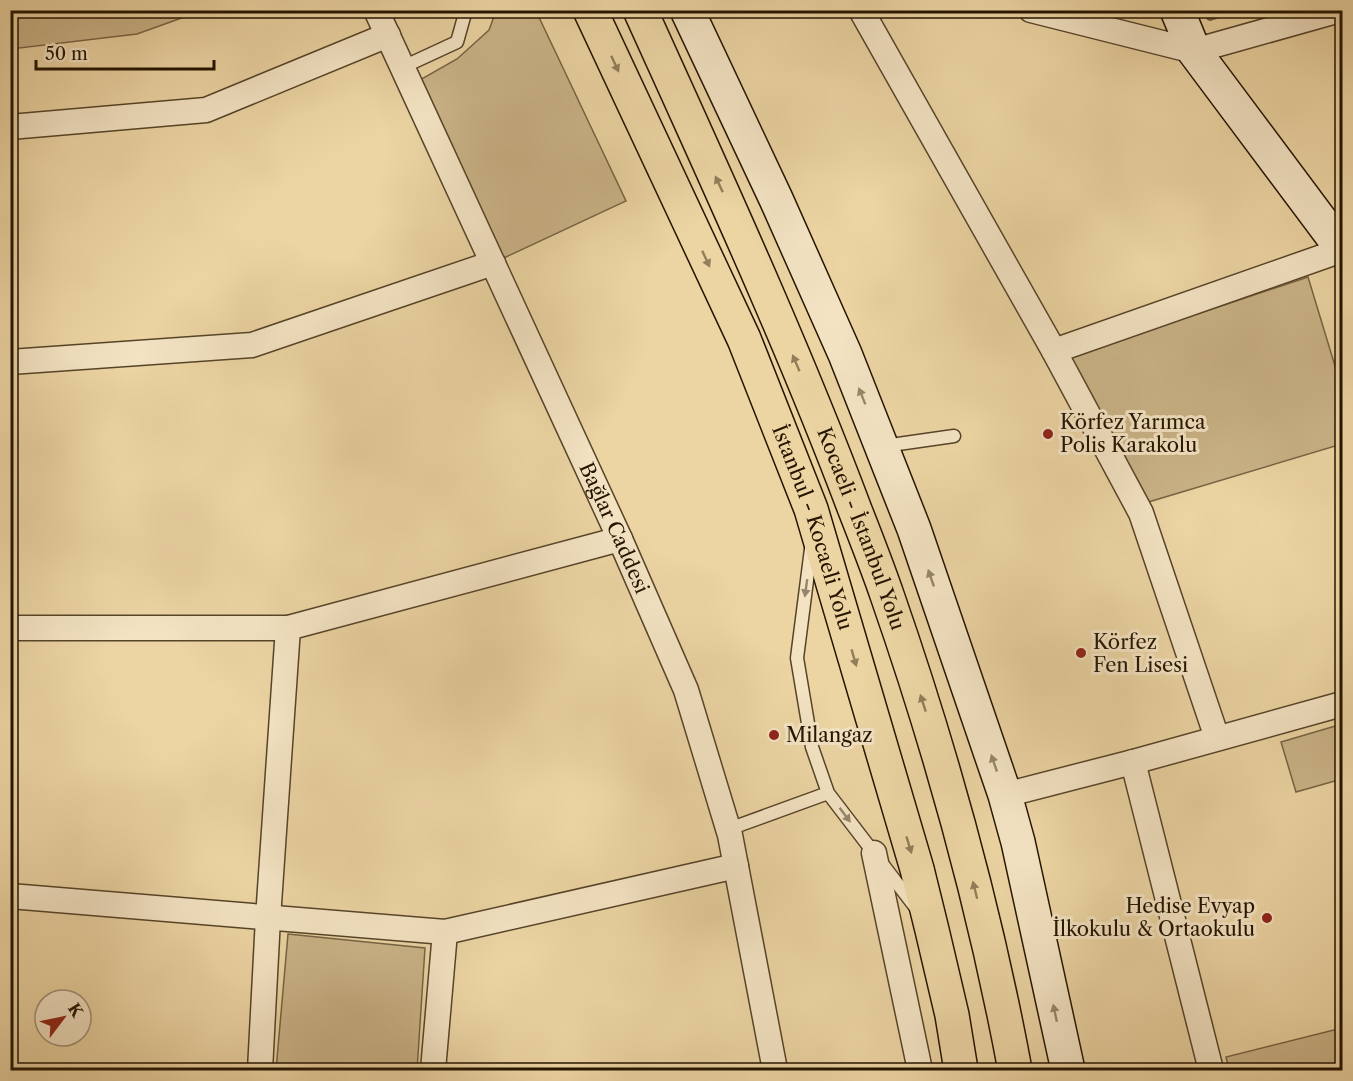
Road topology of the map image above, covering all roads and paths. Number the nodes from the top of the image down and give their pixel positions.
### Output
1 (376, 10) edge
2 (466, 10) edge
3 (590, 10) edge
4 (640, 10) edge
5 (687, 10) edge
6 (861, 10) edge
7 (1031, 10) edge
8 (1177, 10) edge
9 (1340, 10) edge
10 (388, 35) junction
11 (1194, 51) junction
12 (403, 67) junction
13 (10, 127) edge
14 (1342, 250) edge
15 (493, 263) junction
16 (1054, 351) junction
17 (10, 362) edge
18 (954, 436) dead end
19 (882, 447) junction
20 (811, 509) junction
21 (620, 539) junction
22 (10, 628) edge
23 (288, 628) junction
24 (1342, 704) edge
25 (1217, 738) junction
26 (1133, 762) junction
27 (828, 793) junction
28 (1005, 795) junction
29 (729, 829) junction
30 (874, 853) junction
31 (736, 866) junction
32 (10, 896) edge
33 (268, 918) junction
34 (984, 925) junction
35 (932, 930) junction
36 (445, 932) junction
37 (260, 1071) edge
38 (433, 1071) edge
39 (775, 1071) edge
40 (920, 1071) edge
41 (961, 1071) edge
42 (1015, 1071) edge
43 (1038, 1071) edge
44 (1068, 1071) edge
45 (1211, 1071) edge

1 - 10 street, Bağlar Caddesi
2 - 12 lane
3 -> 20 highway, İstanbul - Kocaeli Yolu
34 -> 4 highway, Kocaeli - İstanbul Yolu
19 -> 5 main road
6 - 16 street
7 - 11 street
8 - 11 main road
9 - 11 street
10 - 12 street, Bağlar Caddesi
10 - 13 street
11 - 14 main road
12 - 15 street, Bağlar Caddesi
14 - 16 street
15 - 17 street
15 - 21 street, Bağlar Caddesi
16 - 25 street
18 - 19 lane
28 -> 19 main road
20 -> 27 lane
20 -> 35 highway, İstanbul - Kocaeli Yolu
21 - 23 street
21 - 29 street, Bağlar Caddesi
22 - 23 street
23 - 33 street
24 - 25 street
25 - 26 street
26 - 28 street
26 - 45 street
27 - 29 lane
27 -> 30 lane
44 -> 28 main road
29 - 31 street, Bağlar Caddesi
30 - 35 lane
30 - 40 street
31 - 36 street
31 - 39 street, Bağlar Caddesi
32 - 33 street
33 - 36 street
33 - 37 street
34 - 42 highway, Kocaeli - İstanbul Yolu
34 - 43 highway
35 - 41 highway, İstanbul - Kocaeli Yolu
36 - 38 street

